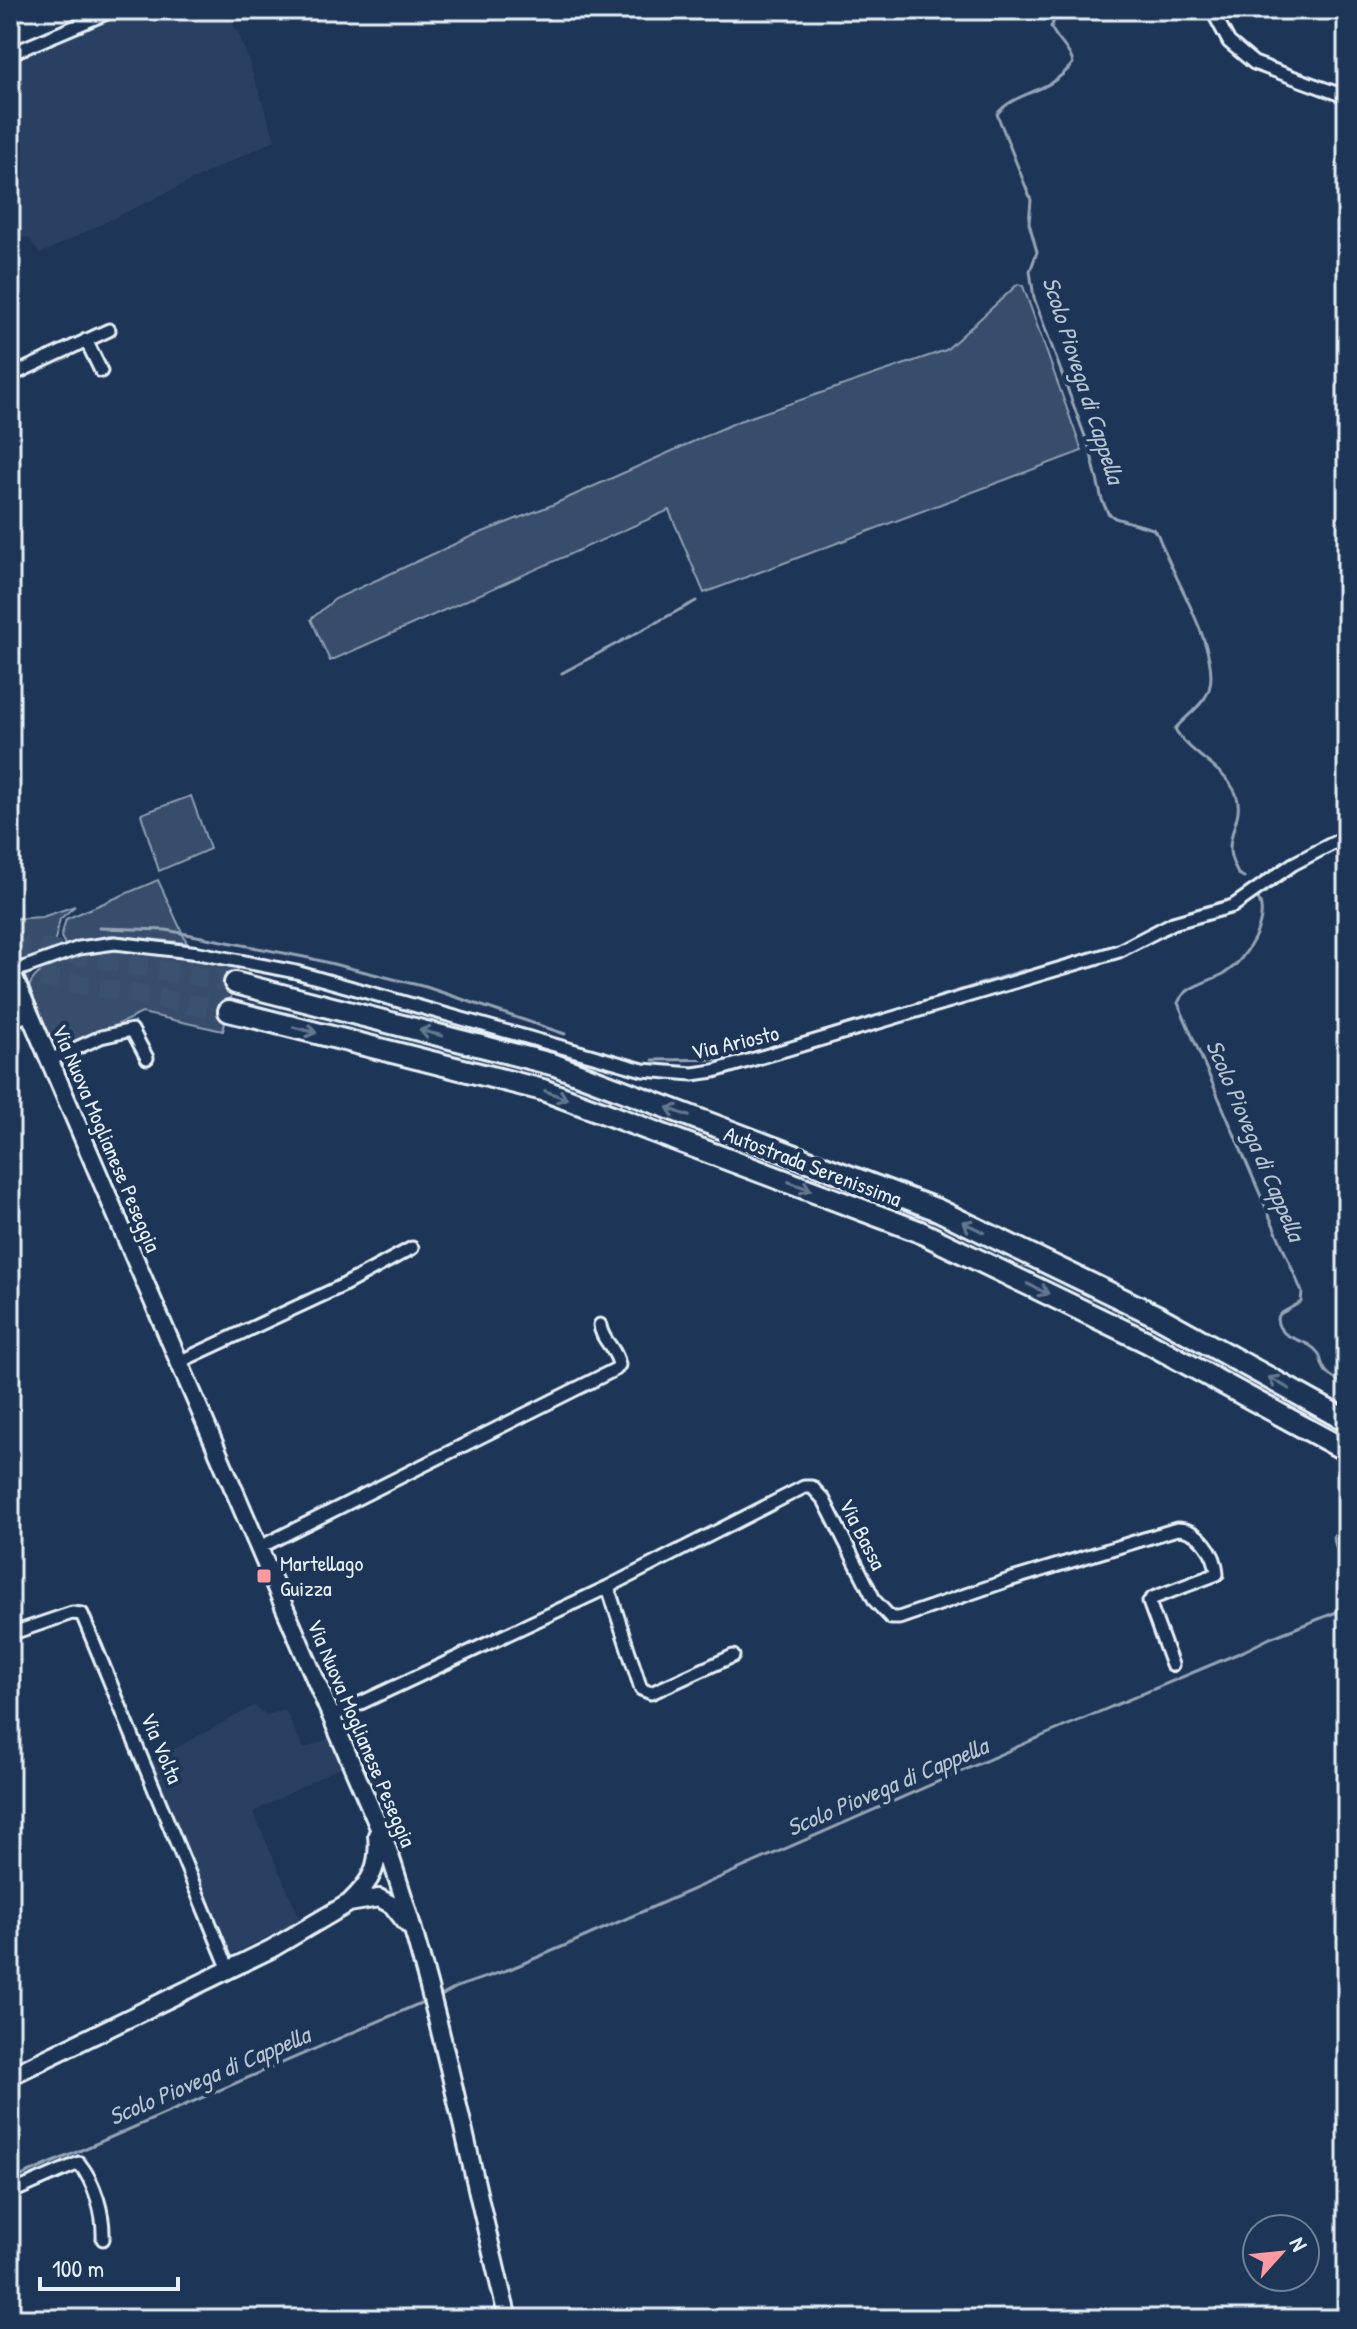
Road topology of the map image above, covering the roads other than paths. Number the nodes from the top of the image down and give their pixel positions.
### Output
1 (114, 10) edge
2 (1212, 10) edge
3 (10, 54) edge
4 (1347, 97) edge
5 (109, 330) dead end
6 (86, 340) junction
7 (101, 371) dead end
8 (10, 376) edge
9 (1347, 836) edge
10 (11, 970) edge
11 (235, 983) tunnel mouth
12 (229, 1011) tunnel mouth
13 (30, 1013) junction
14 (10, 1023) edge
15 (147, 1058) dead end
16 (50, 1060) junction
17 (412, 1248) dead end
18 (600, 1325) dead end
19 (179, 1362) junction
20 (1347, 1421) edge
21 (1347, 1451) edge
22 (260, 1547) junction
23 (608, 1587) junction
24 (10, 1634) edge
25 (733, 1656) dead end
26 (1172, 1665) dead end
27 (333, 1716) junction
28 (376, 1820) junction
29 (369, 1883) junction
30 (399, 1883) junction
31 (379, 1898) junction
32 (349, 1903) junction
33 (418, 1943) junction
34 (229, 1970) junction
35 (10, 2076) edge
36 (10, 2193) edge
37 (103, 2239) dead end
38 (508, 2319) edge

1 - 3 street
2 - 4 street
5 - 6 street
6 - 7 street
6 - 8 street
9 - 10 street, Via Ariosto
10 - 13 main road, Via Nuova Moglianese Peseggia
20 -> 11 highway, Autostrada Serenissima
12 -> 21 highway, Autostrada Serenissima
13 - 14 street
13 - 16 main road, Via Nuova Moglianese Peseggia
15 - 16 street
16 - 19 main road, Via Nuova Moglianese Peseggia
17 - 19 street
18 - 22 street
19 - 22 main road, Via Nuova Moglianese Peseggia
22 - 27 main road, Via Nuova Moglianese Peseggia
23 - 25 street
23 - 26 street, Via Bassa
23 - 27 street, Via Bassa
24 - 34 street, Via Volta
27 - 28 main road, Via Nuova Moglianese Peseggia
28 - 29 main road
28 - 30 main road, Via Nuova Moglianese Peseggia
29 - 30 main road
29 - 32 main road
30 - 31 main road
30 - 33 main road, Via Nuova Moglianese Peseggia
31 - 32 main road
31 - 33 main road
32 - 34 main road
33 - 38 main road, Via Nuova Moglianese Peseggia
34 - 35 main road
36 - 37 street

